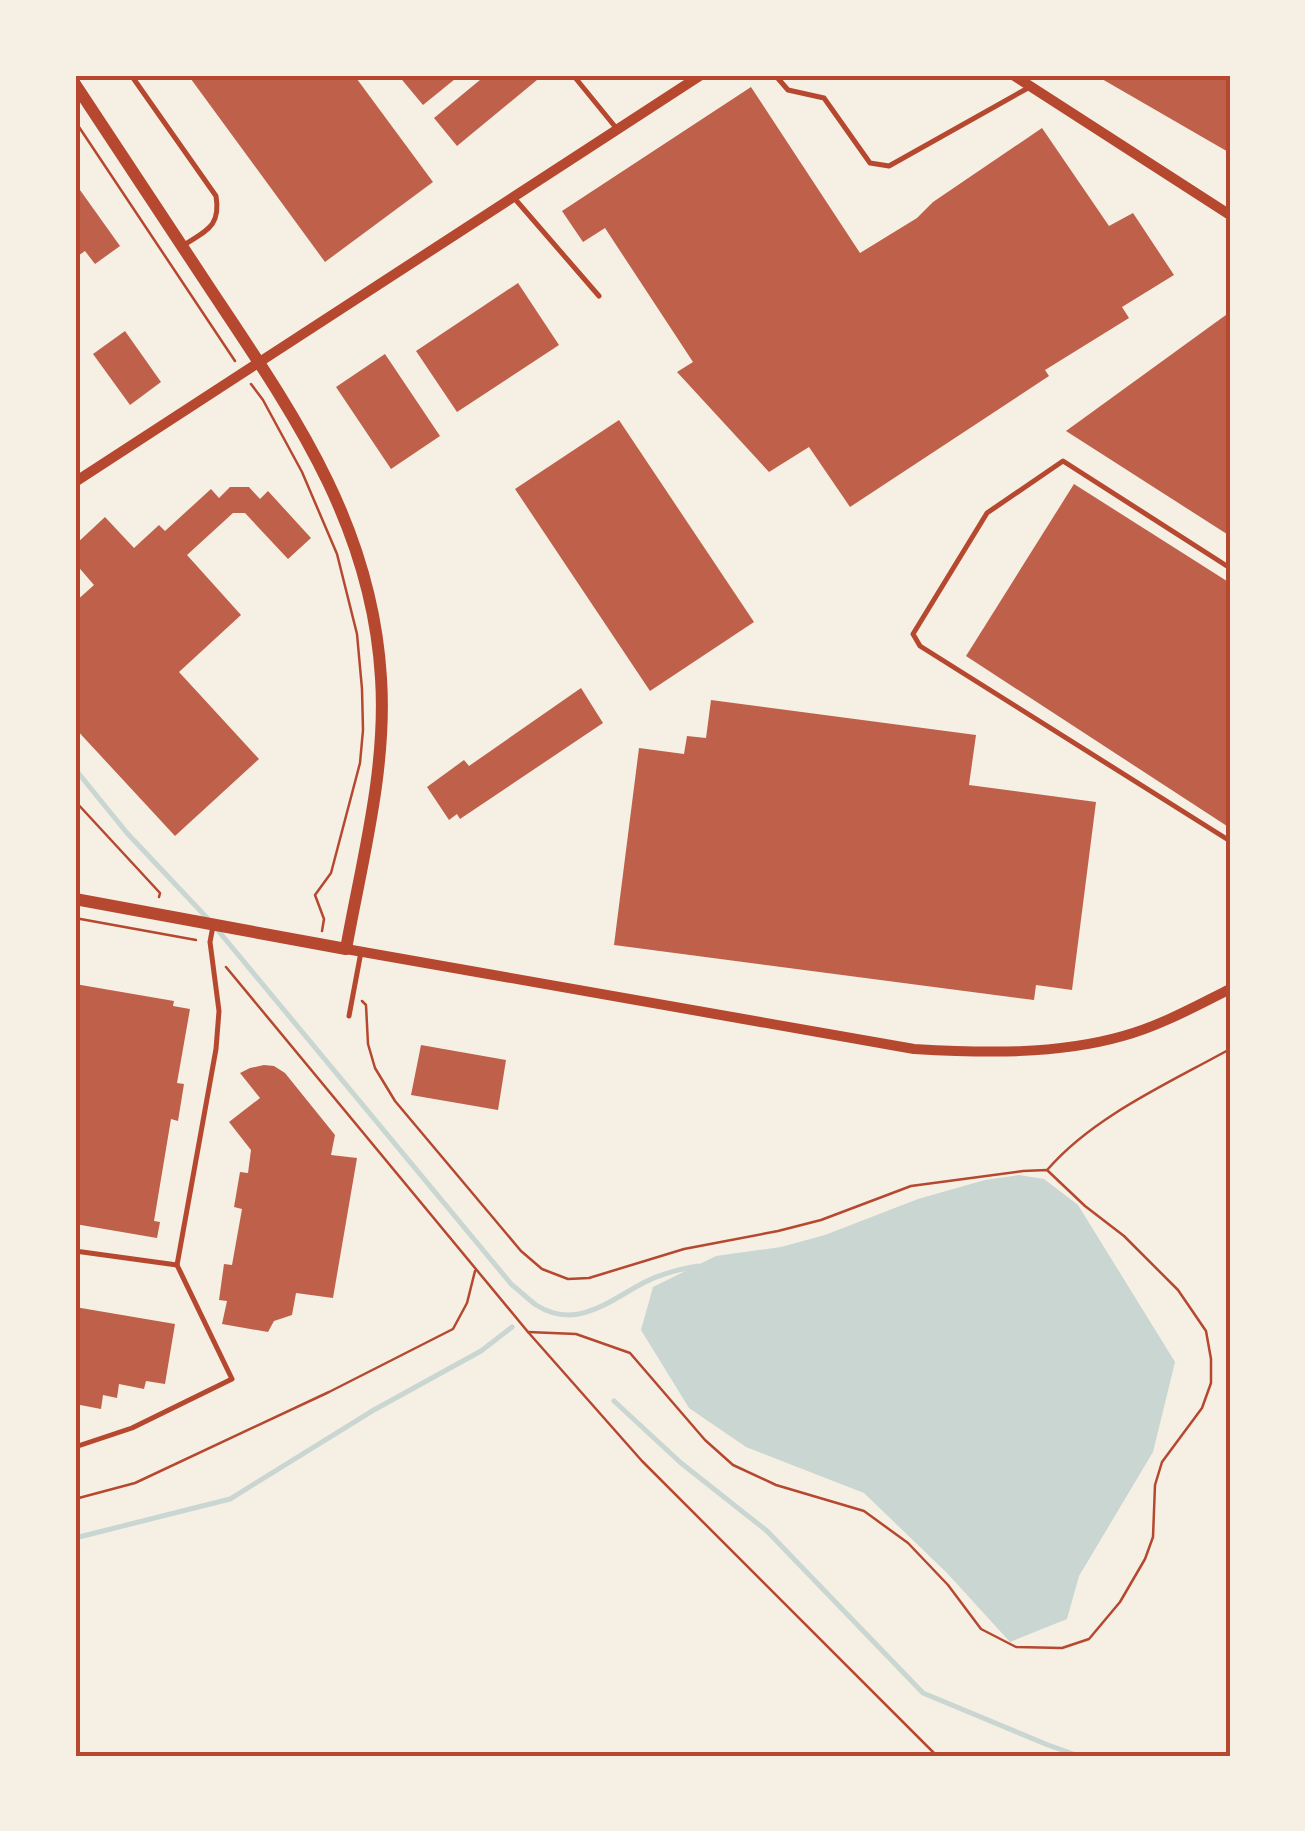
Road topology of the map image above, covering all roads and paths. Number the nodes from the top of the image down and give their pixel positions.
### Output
1 (132, 75) edge
2 (573, 75) edge
3 (701, 75) edge
4 (776, 75) edge
5 (1013, 75) edge
6 (75, 84) edge
7 (1031, 86) junction
8 (75, 121) edge
9 (618, 129) junction
10 (513, 196) junction
11 (1230, 215) edge
12 (182, 246) junction
13 (599, 296) dead end
14 (260, 364) junction
15 (244, 374) junction
16 (75, 482) edge
17 (1230, 568) edge
18 (75, 801) edge
19 (1230, 842) edge
20 (75, 900) edge
21 (156, 914) junction
22 (75, 918) edge
23 (211, 930) junction
24 (320, 944) junction
25 (346, 948) junction
26 (361, 952) junction
27 (1230, 989) edge
28 (354, 992) junction
29 (350, 1016) dead end
30 (1230, 1049) edge
31 (1047, 1170) junction
32 (75, 1251) edge
33 (177, 1266) junction
34 (476, 1267) junction
35 (528, 1332) junction
36 (75, 1448) edge
37 (75, 1499) edge
38 (937, 1756) edge

1 - 12 lane
2 - 9 lane
3 - 9 street
4 - 7 lane
5 - 7 street
6 - 12 street
7 - 11 street
8 - 15 path
9 - 10 street
10 - 13 lane
10 - 14 street
12 - 14 street
14 - 15 street
14 - 25 street
15 - 16 street
15 - 24 path
17 - 19 lane
18 - 21 path
20 - 21 street
21 - 23 street
22 - 23 path
23 - 24 street
23 - 33 lane
23 - 34 path
24 - 25 street
25 - 26 street
26 - 27 street
26 - 28 lane
28 - 29 lane
28 - 31 path
30 - 31 path
31 - 35 path
32 - 33 lane
33 - 36 lane
34 - 35 path
34 - 37 path
35 - 38 path

